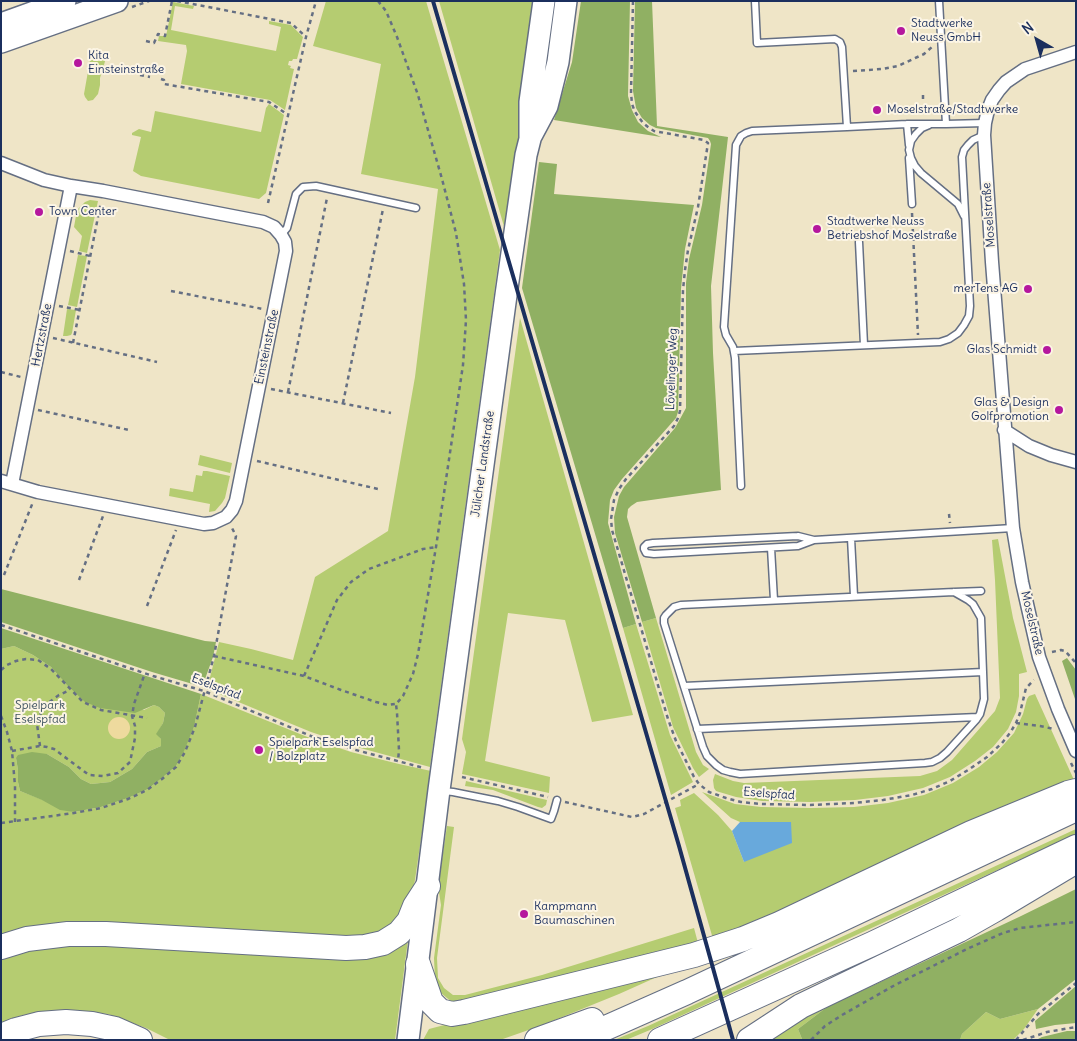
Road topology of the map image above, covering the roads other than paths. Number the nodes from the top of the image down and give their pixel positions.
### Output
1 (65, 1) edge
2 (117, 1) edge
3 (544, 1) edge
4 (566, 1) edge
5 (755, 1) edge
6 (938, 1) edge
7 (1, 24) edge
8 (1, 42) edge
9 (1076, 52) edge
10 (907, 124) junction
11 (932, 124) junction
12 (946, 124) junction
13 (847, 127) junction
14 (984, 129) junction
15 (530, 139) junction
16 (909, 150) junction
17 (1, 163) edge
18 (71, 186) junction
19 (912, 204) road end
20 (416, 208) dead end
21 (966, 222) junction
22 (281, 235) junction
23 (859, 242) dead end
24 (864, 345) junction
25 (734, 351) junction
26 (1004, 430) junction
27 (1076, 462) edge
28 (7, 482) edge
29 (741, 486) dead end
30 (1013, 528) junction
31 (852, 538) junction
32 (814, 540) junction
33 (771, 548) junction
34 (981, 590) dead end
35 (954, 592) junction
36 (854, 596) junction
37 (774, 600) junction
38 (983, 672) junction
39 (684, 686) junction
40 (978, 717) junction
41 (697, 729) junction
42 (1076, 751) edge
43 (439, 790) junction
44 (1076, 792) edge
45 (557, 800) road end
46 (1076, 809) edge
47 (1076, 846) edge
48 (1076, 862) edge
49 (428, 886) junction
50 (911, 886) junction
51 (872, 944) junction
52 (1, 947) edge
53 (418, 964) junction
54 (1, 1036) edge
55 (140, 1040) edge
56 (408, 1040) edge
57 (537, 1040) edge
58 (575, 1040) edge
59 (660, 1040) edge
60 (732, 1040) edge
61 (749, 1040) edge

1 - 7 main road
2 - 8 main road
3 - 15 main road, Jülicher Landstraße
4 - 15 main road, Jülicher Landstraße
5 - 13 lane
6 - 12 lane
9 - 14 street, Moselstraße
10 - 11 lane
10 - 13 lane
10 - 16 lane
11 - 12 lane
11 - 16 lane
12 - 14 lane
13 - 25 lane
14 - 21 lane
14 - 26 street, Moselstraße
15 - 43 main road, Jülicher Landstraße
16 - 19 lane
16 - 21 lane
17 - 18 street
18 - 22 street
18 - 28 street, Hertzstraße
20 - 22 lane
21 - 24 lane
22 - 28 street, Einsteinstraße
23 - 24 lane
24 - 25 lane
25 - 29 lane
26 - 27 street
26 - 30 street, Moselstraße
30 - 31 lane
30 - 42 street, Moselstraße
31 - 32 lane
31 - 36 lane
32 - 33 lane
32 - 33 lane
33 - 37 lane
34 - 35 lane
35 - 36 lane
35 - 38 lane
36 - 37 lane
37 - 39 lane
38 - 39 lane
38 - 40 lane
39 - 41 lane
40 - 41 lane
40 - 41 lane
43 - 45 lane
43 - 49 main road, Jülicher Landstraße
44 - 53 highway
46 - 50 highway
47 - 51 highway
48 - 61 highway
49 - 52 highway
49 - 53 main road, Jülicher Landstraße
50 - 57 highway
50 - 58 highway
51 - 59 highway
51 - 60 highway
53 - 56 main road, Jülicher Landstraße
54 - 55 highway

